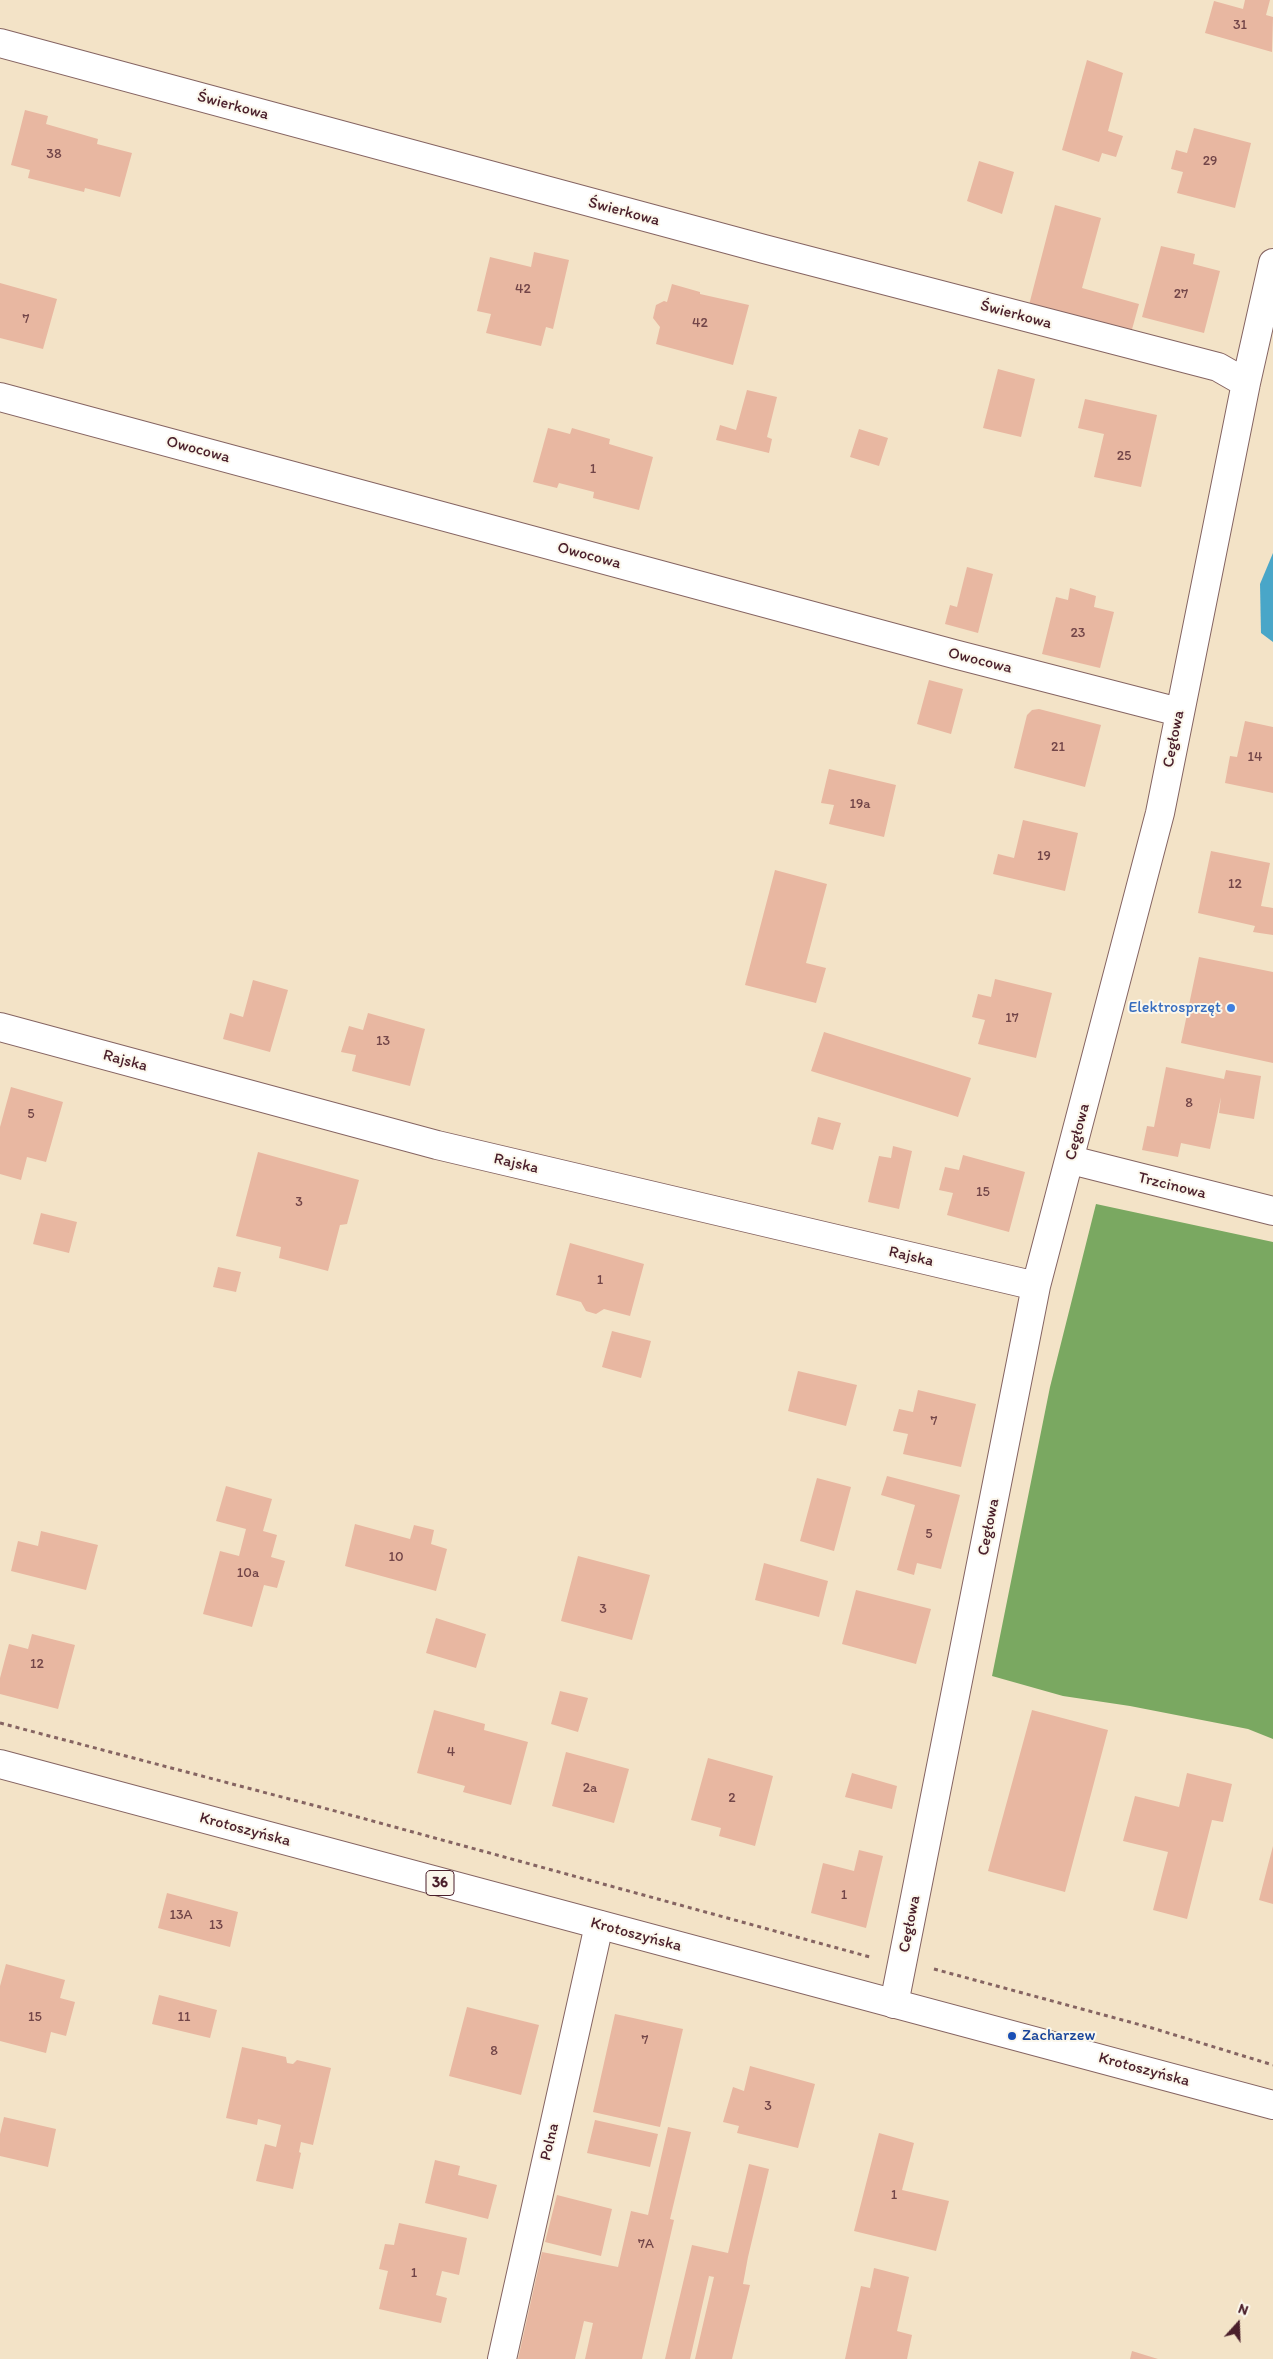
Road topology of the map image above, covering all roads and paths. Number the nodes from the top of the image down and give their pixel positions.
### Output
1 (0, 43) edge
2 (1273, 263) edge
3 (1246, 383) junction
4 (0, 397) edge
5 (1178, 712) junction
6 (0, 1027) edge
7 (1071, 1160) junction
8 (1273, 1211) edge
9 (1036, 1286) junction
10 (0, 1723) edge
11 (0, 1764) edge
12 (599, 1925) junction
13 (903, 1961) junction
14 (894, 2004) junction
15 (1273, 2065) edge
16 (1273, 2105) edge
17 (502, 2359) edge

1 - 3 street, Świerkowa
2 - 3 street, Cegłowa
3 - 5 street, Cegłowa
4 - 5 street, Owocowa
5 - 7 street, Cegłowa
6 - 9 street, Rajska
7 - 8 street, Trzcinowa
7 - 9 street, Cegłowa
9 - 13 street, Cegłowa
10 - 13 path
11 - 12 street, Krotoszyńska / 36
12 - 14 street, Krotoszyńska / 36
12 - 17 street, Polna
13 - 14 street, Cegłowa
13 - 15 path
14 - 16 street, Krotoszyńska / 36

